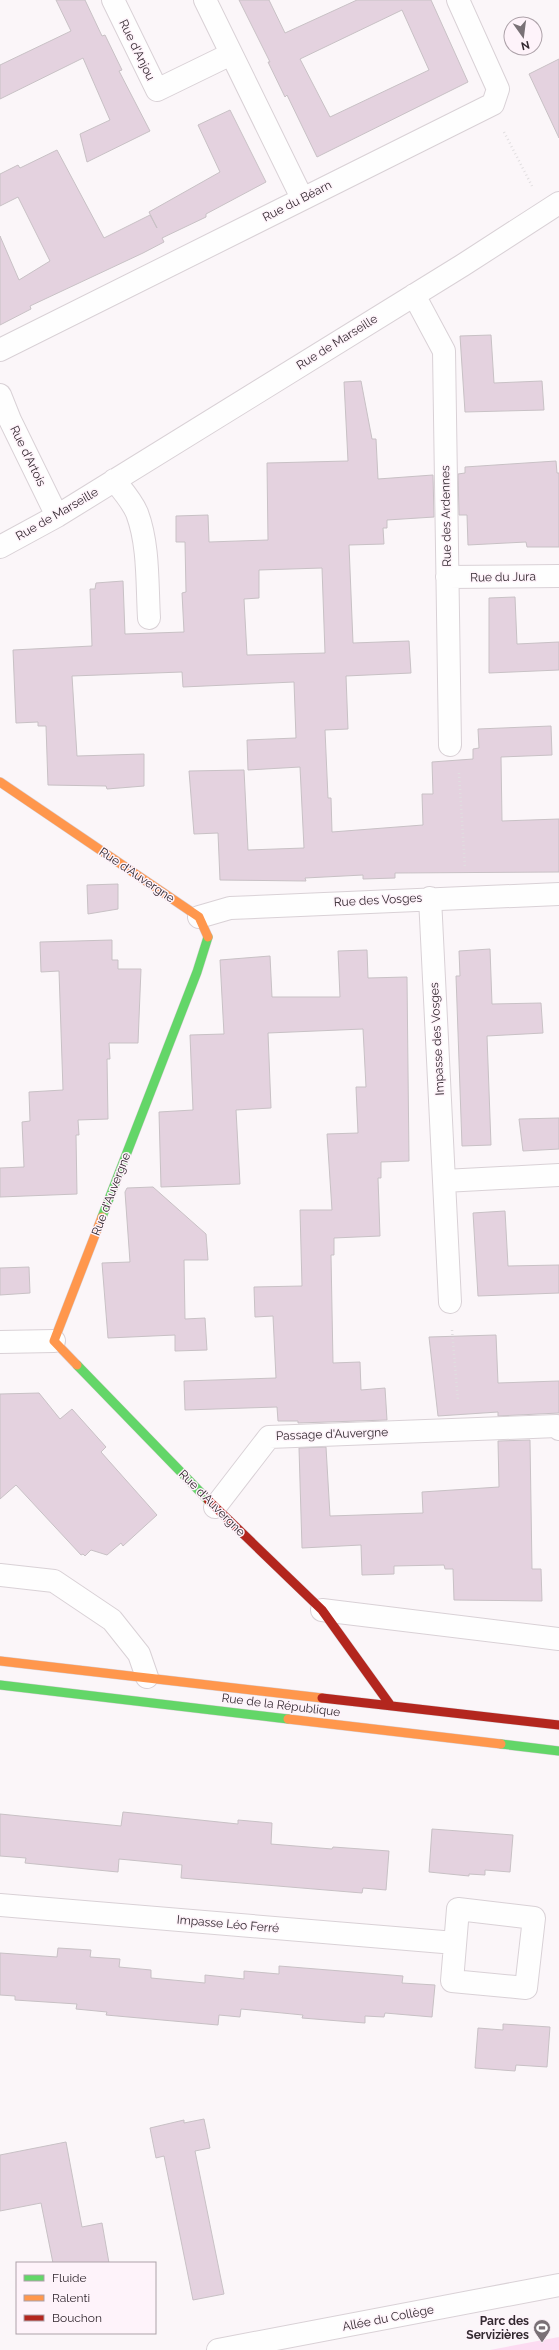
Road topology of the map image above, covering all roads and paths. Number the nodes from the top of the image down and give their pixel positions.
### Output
1 (113, 0) edge
2 (205, 0) edge
3 (458, 0) edge
4 (231, 54) junction
5 (491, 106) junction
6 (302, 198) junction
7 (552, 207) edge
8 (414, 295) junction
9 (0, 350) edge
10 (0, 395) edge
11 (114, 480) junction
12 (57, 516) junction
13 (0, 547) edge
14 (559, 576) edge
15 (447, 577) junction
16 (149, 618) dead end
17 (450, 745) joint
18 (0, 782) edge
19 (559, 894) edge
20 (467, 896) junction
21 (430, 898) junction
22 (199, 917) junction
23 (559, 1175) edge
24 (444, 1180) junction
25 (450, 1302) joint
26 (54, 1341) junction
27 (0, 1342) edge
28 (558, 1427) edge
29 (460, 1429) junction
30 (215, 1507) junction
31 (0, 1575) edge
32 (322, 1610) junction
33 (559, 1639) edge
34 (0, 1661) edge
35 (148, 1677) junction
36 (0, 1685) edge
37 (390, 1706) junction
38 (559, 1725) edge
39 (559, 1751) edge
40 (0, 1905) edge
41 (455, 1943) junction
42 (559, 2285) edge
43 (218, 2350) edge

1 - 4 street, Rue d'Anjou
2 - 4 street
3 - 5 street
4 - 6 street
5 - 6 street, Rue du Béarn
5 - 7 path
6 - 9 street, Rue du Béarn
7 - 8 street, Rue de Marseille
8 - 11 street, Rue de Marseille
8 - 15 street, Rue des Ardennes
10 - 12 street, Rue d'Artois
11 - 12 street, Rue de Marseille
11 - 16 street
12 - 13 street, Rue de Marseille
14 - 15 street, Rue du Jura
15 - 17 street, Rue des Ardennes
17 - 20 path
18 - 22 street, Rue d'Auvergne
19 - 20 street, Rue des Vosges
20 - 21 street, Rue des Vosges
21 - 22 street, Rue des Vosges
21 - 24 street, Impasse des Vosges
22 - 26 street, Rue d'Auvergne
23 - 24 street
24 - 25 street, Impasse des Vosges
25 - 29 path
26 - 27 street
26 - 30 street, Rue d'Auvergne
28 - 29 street, Passage d'Auvergne
29 - 30 street, Passage d'Auvergne
30 - 32 street, Rue d'Auvergne
31 - 35 street
32 - 33 street
32 - 37 street, Rue d'Auvergne
34 - 35 street, Rue de la République
35 - 37 street, Rue de la République
36 - 39 street, Rue de la République
37 - 38 street, Rue de la République
40 - 41 street, Impasse Léo Ferré
41 - 41 street
42 - 43 street, Allée du Collège

